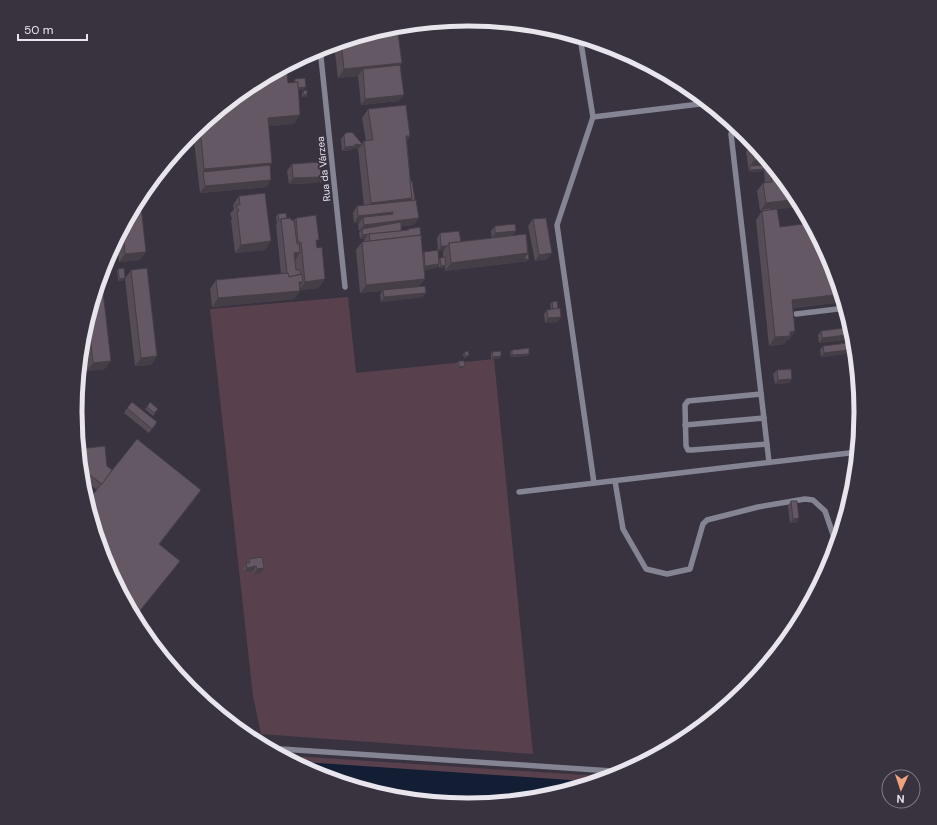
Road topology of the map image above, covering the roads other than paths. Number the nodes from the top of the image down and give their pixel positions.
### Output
1 (581, 43) edge
2 (321, 55) edge
3 (701, 104) edge
4 (593, 117) junction
5 (731, 134) dead end
6 (344, 287) dead end
7 (841, 309) edge
8 (796, 314) dead end
9 (761, 394) junction
10 (764, 418) junction
11 (686, 425) junction
12 (767, 444) junction
13 (853, 453) edge
14 (769, 462) junction
15 (615, 481) junction
16 (594, 483) junction
17 (519, 492) dead end
18 (834, 537) edge
19 (279, 749) edge
20 (613, 771) edge

1 - 4 lane
2 - 6 lane, Rua da Várzea
3 - 4 lane
4 - 16 lane
5 - 9 lane
7 - 8 lane
9 - 10 lane
9 - 11 lane
10 - 11 lane
10 - 12 lane
11 - 12 lane
12 - 14 lane
13 - 14 lane
14 - 15 lane
15 - 16 lane
15 - 18 lane
16 - 17 lane
19 - 20 lane

